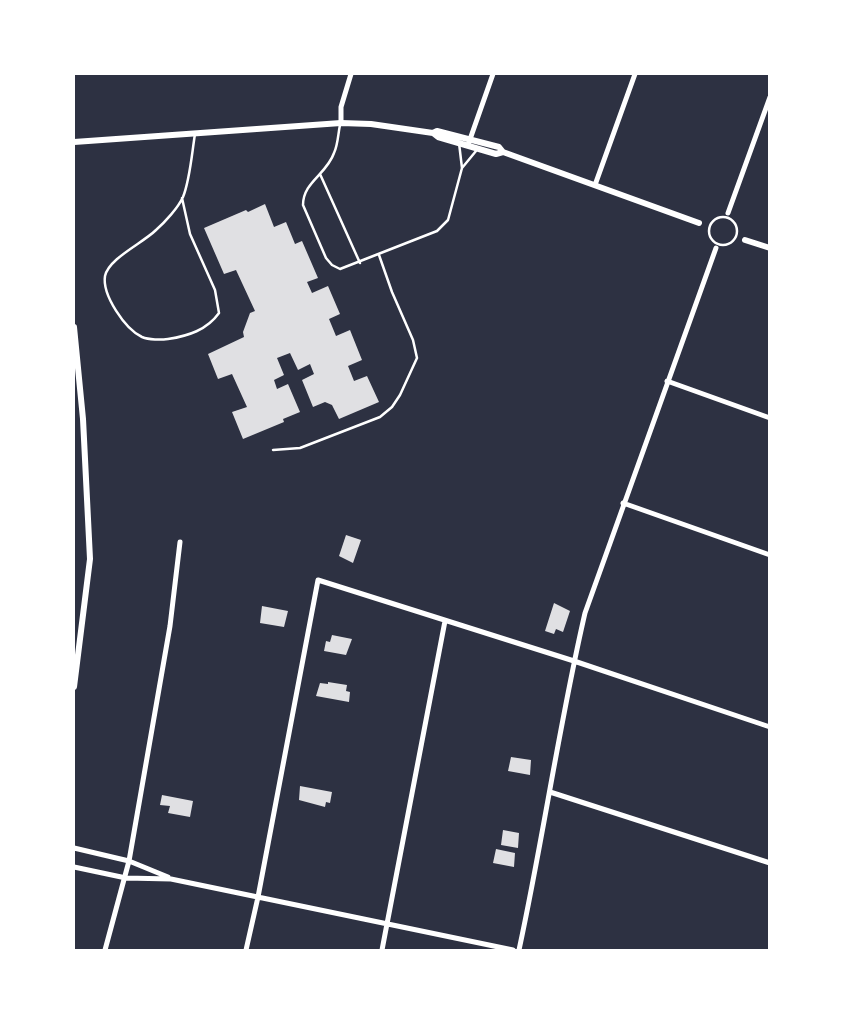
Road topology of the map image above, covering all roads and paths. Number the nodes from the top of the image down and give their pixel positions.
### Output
1 (351, 74) edge
2 (493, 74) edge
3 (635, 74) edge
4 (769, 97) edge
5 (341, 124) junction
6 (433, 133) junction
7 (195, 134) junction
8 (454, 135) junction
9 (74, 142) edge
10 (458, 142) junction
11 (469, 142) junction
12 (479, 148) junction
13 (503, 152) junction
14 (462, 168) junction
15 (320, 174) junction
16 (595, 185) junction
17 (183, 198) junction
18 (727, 216) junction
19 (712, 222) junction
20 (699, 223) junction
21 (709, 230) junction
22 (737, 231) junction
23 (734, 240) junction
24 (745, 240) junction
25 (718, 245) junction
26 (769, 248) edge
27 (379, 255) junction
28 (360, 263) junction
29 (74, 327) edge
30 (667, 381) junction
31 (769, 418) edge
32 (273, 450) dead end
33 (623, 503) junction
34 (180, 542) dead end
35 (769, 555) edge
36 (445, 621) junction
37 (574, 661) junction
38 (74, 687) edge
39 (769, 727) edge
40 (550, 792) junction
41 (74, 848) edge
42 (130, 861) junction
43 (769, 863) edge
44 (74, 867) edge
45 (126, 878) junction
46 (171, 879) junction
47 (258, 897) junction
48 (389, 923) junction
49 (105, 950) edge
50 (246, 950) edge
51 (382, 950) edge
52 (513, 950) edge
53 (519, 950) edge

1 - 5 street
2 - 11 street
3 - 16 street
4 - 18 street
5 - 6 street
5 - 7 street
5 - 15 lane
6 - 8 street
6 - 10 street
7 - 9 street
7 - 17 lane
8 - 10 lane
8 - 11 street
10 - 11 street
10 - 14 lane
11 - 12 street
11 - 13 street
12 - 13 street
12 - 14 lane
13 - 16 street
14 - 27 lane
15 - 28 lane
15 - 28 lane
16 - 20 street
17 - 17 lane
18 - 19 lane
18 - 22 lane
19 - 20 lane
19 - 21 lane
20 - 21 lane
21 - 25 lane
22 - 23 lane
22 - 24 lane
23 - 24 lane
23 - 25 lane
24 - 26 street
25 - 30 street
27 - 28 lane
27 - 32 lane
29 - 38 street
30 - 31 street
30 - 33 street
33 - 35 street
33 - 37 street
34 - 42 street
36 - 37 street
36 - 47 street
36 - 48 street
37 - 39 street
37 - 40 street
40 - 43 street
40 - 53 street
41 - 42 street
42 - 45 street
42 - 46 street
44 - 45 street
45 - 46 street
45 - 49 street
46 - 47 street
47 - 48 street
47 - 50 street
48 - 51 street
48 - 52 street

